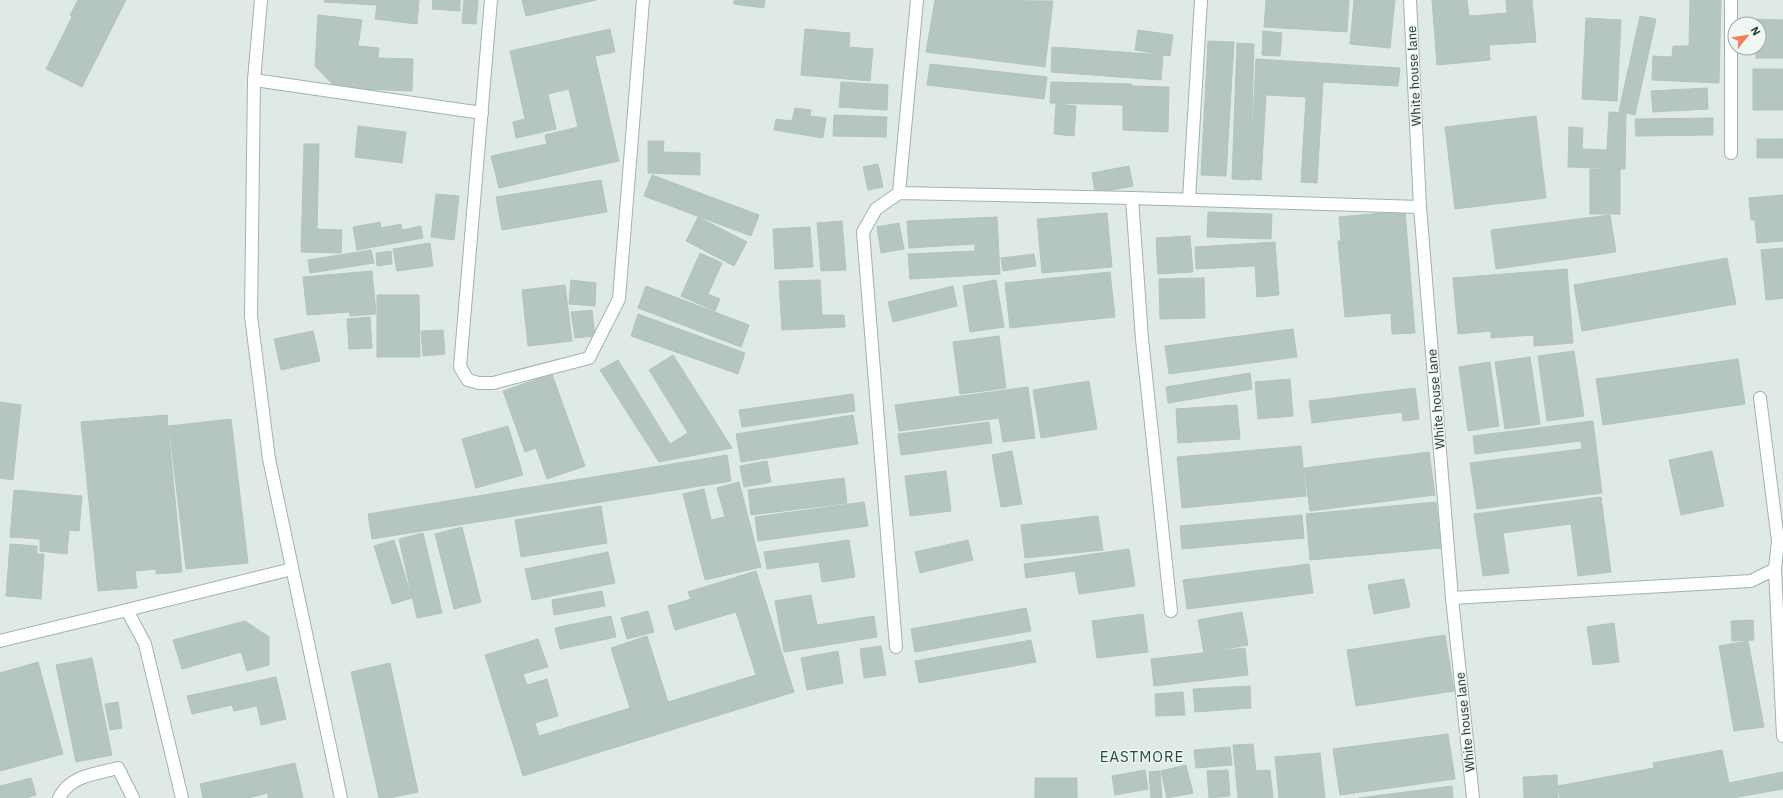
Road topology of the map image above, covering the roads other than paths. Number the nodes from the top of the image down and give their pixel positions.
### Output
1 (261, 0) edge
2 (491, 0) edge
3 (644, 0) edge
4 (917, 0) edge
5 (1201, 0) edge
6 (1410, 0) edge
7 (1731, 0) edge
8 (254, 80) junction
9 (482, 113) junction
10 (1731, 153) dead end
11 (899, 194) junction
12 (1132, 198) junction
13 (1189, 200) junction
14 (1420, 207) junction
15 (1760, 398) dead end
16 (292, 569) junction
17 (1775, 569) junction
18 (1452, 598) junction
19 (127, 610) junction
20 (1171, 611) dead end
21 (0, 641) edge
22 (896, 647) dead end
23 (1783, 736) edge
24 (59, 798) edge
25 (133, 798) edge
26 (182, 798) edge
27 (341, 798) edge
28 (1473, 798) edge

1 - 8 street
2 - 9 street
3 - 9 street
4 - 11 street
5 - 13 street
6 - 14 street, White house lane
7 - 10 street
8 - 9 street
8 - 16 street
11 - 12 street
11 - 22 street
12 - 13 street
12 - 20 street
13 - 14 street
14 - 18 street, White house lane
15 - 17 street
16 - 19 street
16 - 27 street
17 - 18 street
17 - 23 street
18 - 28 street, White house lane
19 - 21 street
19 - 26 street
24 - 25 street

